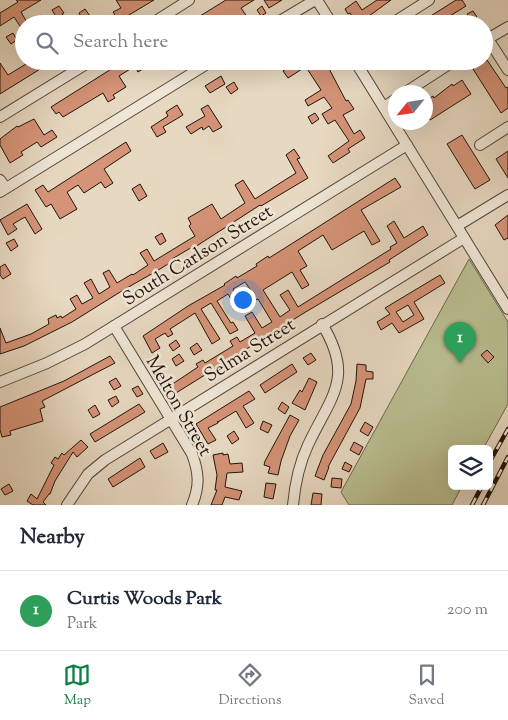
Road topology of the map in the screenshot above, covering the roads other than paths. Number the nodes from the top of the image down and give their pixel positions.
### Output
1 (189, 0) edge
2 (316, 0) edge
3 (429, 0) edge
4 (165, 15) edge
5 (290, 15) edge
6 (326, 15) edge
7 (405, 15) edge
8 (508, 27) edge
9 (493, 36) edge
10 (493, 50) edge
11 (76, 70) edge
12 (197, 70) edge
13 (361, 70) edge
14 (440, 70) edge
15 (508, 70) edge
16 (417, 85) edge
17 (388, 104) edge
18 (384, 107) junction
19 (0, 118) edge
20 (508, 127) edge
21 (407, 145) junction
22 (480, 145) dead end
23 (2, 187) edge
24 (508, 195) edge
25 (457, 226) junction
26 (464, 238) junction
27 (508, 309) edge
28 (322, 324) junction
29 (114, 326) junction
30 (0, 382) edge
31 (171, 419) junction
32 (67, 505) edge
33 (192, 505) edge
34 (293, 505) edge

1 - 4 street
2 - 5 street
2 - 6 street
3 - 7 street
8 - 9 street
10 - 15 street
11 - 19 street
12 - 23 street
13 - 18 street
14 - 16 street
17 - 18 street
18 - 21 street
20 - 22 street
21 - 25 street
21 - 29 street, South Carlson Street
24 - 25 street
25 - 26 street
26 - 27 street
26 - 28 street, Selma Street
28 - 31 street, Selma Street
28 - 34 street
29 - 30 street, South Carlson Street
29 - 31 street, Melton Street
31 - 32 street, Selma Street
31 - 33 street, Melton Street

